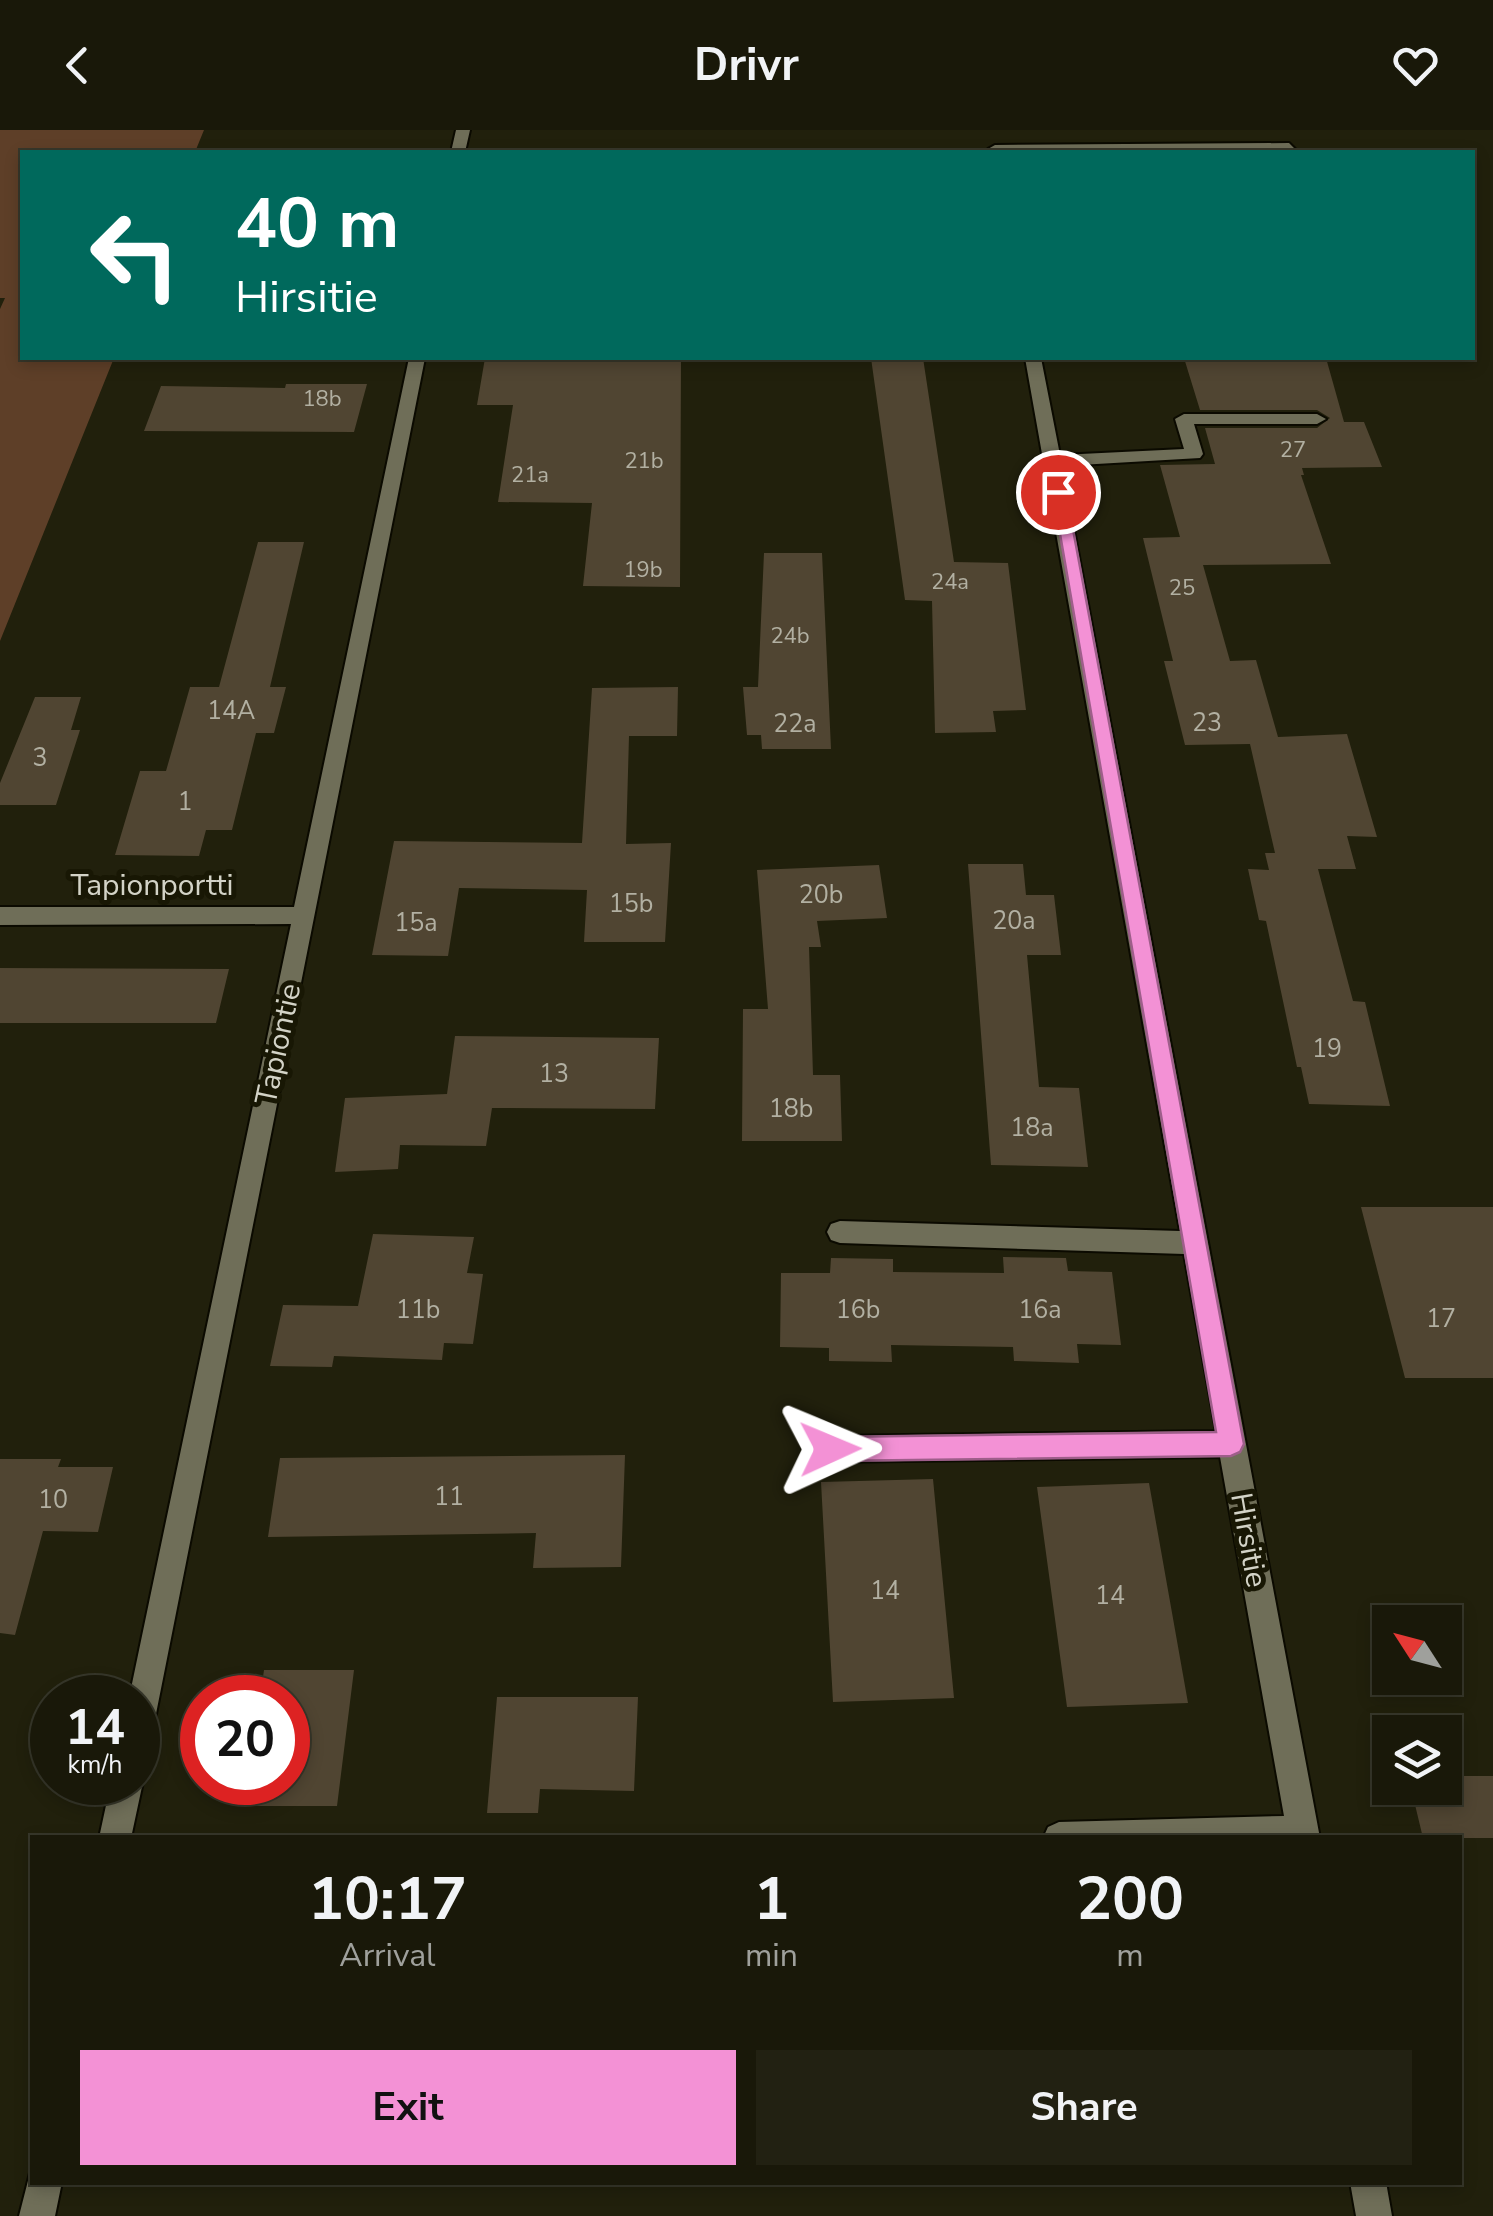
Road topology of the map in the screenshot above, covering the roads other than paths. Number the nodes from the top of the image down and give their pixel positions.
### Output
1 (1069, 150) edge
2 (1291, 150) edge
3 (416, 360) edge
4 (1033, 360) edge
5 (1317, 419) dead end
6 (1052, 461) junction
7 (305, 915) junction
8 (0, 916) edge
9 (840, 1232) dead end
10 (1195, 1243) junction
11 (1231, 1444) junction
12 (830, 1449) dead end
13 (149, 1675) edge
14 (121, 1805) edge
15 (1303, 1834) edge
16 (116, 1835) edge
17 (1242, 1835) edge
18 (43, 2185) edge
19 (1369, 2185) edge
20 (37, 2216) edge
21 (1374, 2216) edge

1 - 2 street
3 - 7 street, Tapiontie
4 - 6 street, Hirsitie
5 - 6 street
6 - 10 street, Hirsitie
7 - 8 street, Tapionportti
7 - 13 street, Tapiontie
9 - 10 street
10 - 11 street, Hirsitie
11 - 12 street
11 - 15 street, Hirsitie
14 - 16 street
15 - 17 street
18 - 20 street
19 - 21 street

